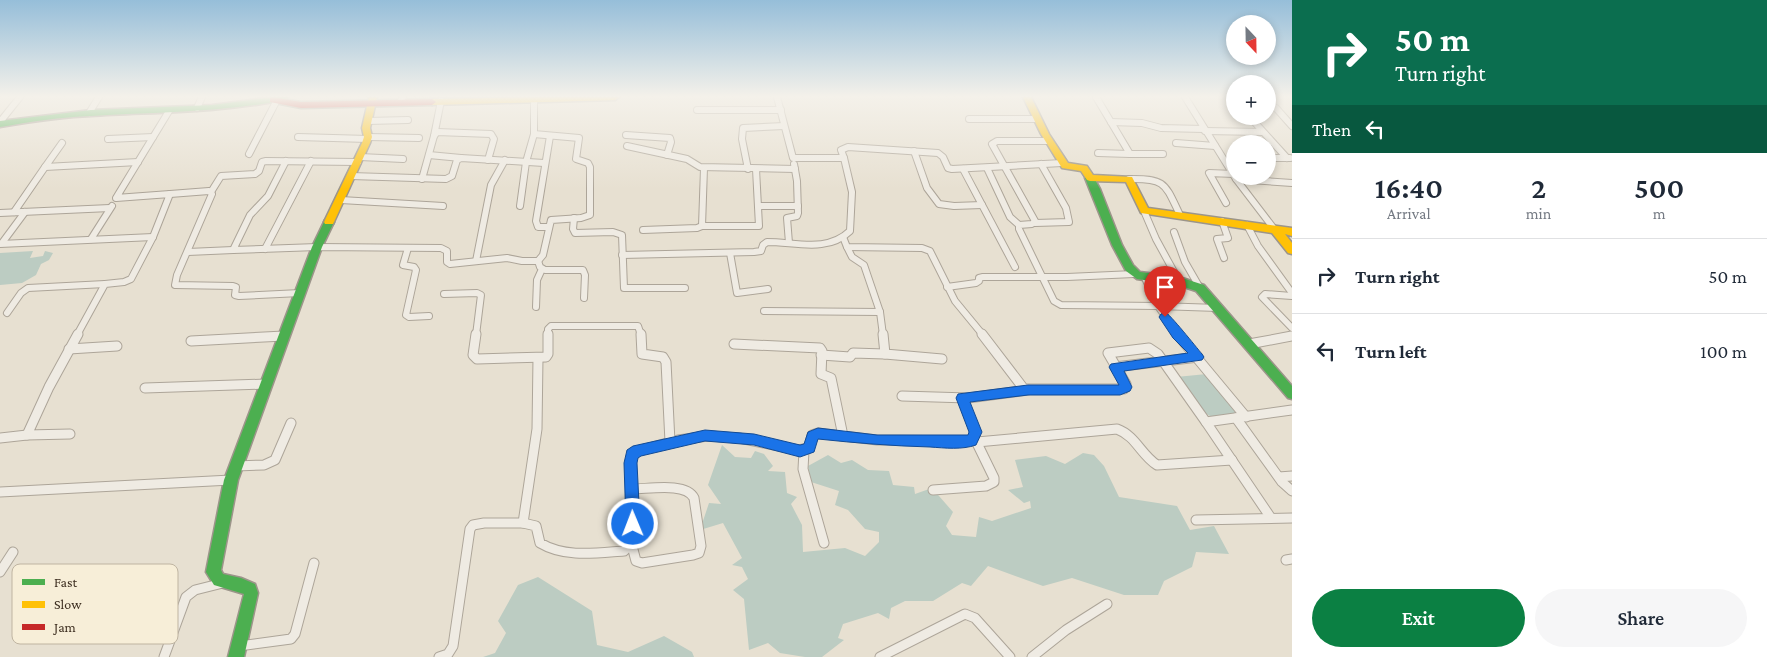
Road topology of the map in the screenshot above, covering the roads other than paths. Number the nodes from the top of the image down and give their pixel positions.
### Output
1 (159, 128) edge
2 (263, 128) edge
3 (366, 128) edge
4 (436, 128) edge
5 (534, 128) edge
6 (750, 128) edge
7 (784, 128) edge
8 (1042, 128) edge
9 (1114, 128) edge
10 (1160, 128) edge
11 (1258, 128) edge
12 (1205, 130) junction
13 (1262, 132) junction
14 (534, 134) junction
15 (626, 135) dead end
16 (434, 136) junction
17 (550, 136) junction
18 (153, 137) junction
19 (298, 137) dead end
20 (368, 138) junction
21 (419, 138) dead end
22 (108, 139) dead end
23 (1049, 141) junction
24 (62, 143) dead end
25 (1176, 143) dead end
26 (627, 146) dead end
27 (1216, 146) junction
28 (914, 151) junction
29 (1098, 153) dead end
30 (249, 154) dead end
31 (1130, 154) junction
32 (1163, 154) dead end
33 (429, 155) junction
34 (666, 156) junction
35 (461, 158) junction
36 (792, 158) junction
37 (844, 158) junction
38 (1276, 158) edge
39 (1290, 158) edge
40 (359, 159) junction
41 (403, 159) dead end
42 (488, 160) junction
43 (505, 160) junction
44 (286, 161) junction
45 (311, 161) junction
46 (138, 162) junction
47 (526, 162) junction
48 (1226, 162) edge
49 (544, 163) junction
50 (1062, 163) junction
51 (1041, 164) junction
52 (45, 166) junction
53 (1004, 167) junction
54 (704, 168) junction
55 (987, 168) junction
56 (752, 169) junction
57 (795, 169) junction
58 (963, 169) junction
59 (1226, 175) edge
60 (351, 176) junction
61 (422, 178) junction
62 (1090, 178) junction
63 (1129, 179) junction
64 (1276, 181) edge
65 (1292, 183) edge
66 (1242, 185) edge
67 (211, 192) junction
68 (170, 194) junction
69 (116, 198) junction
70 (341, 200) junction
71 (1226, 203) dead end
72 (982, 205) junction
73 (443, 206) dead end
74 (520, 206) dead end
75 (759, 206) junction
76 (798, 206) junction
77 (110, 208) junction
78 (1144, 210) junction
79 (14, 212) junction
80 (25, 212) junction
81 (0, 213) edge
82 (1180, 216) junction
83 (574, 218) junction
84 (1222, 221) junction
85 (1035, 223) junction
86 (1247, 225) junction
87 (702, 226) junction
88 (1019, 226) junction
89 (548, 227) junction
90 (643, 230) dead end
91 (1275, 230) junction
92 (1174, 232) dead end
93 (1292, 232) edge
94 (153, 237) junction
95 (843, 237) junction
96 (91, 239) junction
97 (1, 243) edge
98 (788, 243) junction
99 (317, 247) junction
100 (847, 247) junction
101 (408, 248) junction
102 (265, 249) junction
103 (233, 250) junction
104 (1292, 250) edge
105 (188, 252) junction
106 (730, 254) junction
107 (622, 255) junction
108 (1224, 258) dead end
109 (476, 261) junction
110 (538, 261) junction
111 (1015, 268) dead end
112 (542, 269) junction
113 (1139, 275) junction
114 (1042, 277) junction
115 (1179, 281) junction
116 (105, 284) junction
117 (947, 287) junction
118 (685, 288) dead end
119 (1200, 288) junction
120 (768, 289) dead end
121 (300, 293) junction
122 (444, 294) dead end
123 (1292, 294) edge
124 (584, 298) dead end
125 (1158, 306) junction
126 (536, 307) dead end
127 (1218, 308) junction
128 (764, 311) dead end
129 (880, 312) junction
130 (7, 313) dead end
131 (429, 316) dead end
132 (1292, 328) edge
133 (284, 336) junction
134 (1292, 336) edge
135 (192, 341) dead end
136 (734, 344) dead end
137 (1248, 344) junction
138 (117, 346) dead end
139 (69, 349) junction
140 (885, 354) junction
141 (821, 355) junction
142 (1198, 357) junction
143 (538, 358) junction
144 (942, 359) dead end
145 (1163, 361) junction
146 (1115, 367) junction
147 (266, 384) junction
148 (145, 388) dead end
149 (1028, 390) junction
150 (1291, 392) edge
151 (902, 396) dead end
152 (962, 398) junction
153 (1292, 410) edge
154 (1246, 417) junction
155 (1236, 418) junction
156 (1206, 422) junction
157 (291, 423) dead end
158 (70, 434) dead end
159 (27, 435) junction
160 (843, 436) junction
161 (0, 438) edge
162 (976, 440) junction
163 (670, 442) junction
164 (804, 451) junction
165 (1232, 460) junction
166 (236, 466) junction
167 (1292, 476) edge
168 (1279, 477) junction
169 (231, 480) junction
170 (632, 489) junction
171 (933, 490) dead end
172 (1292, 491) edge
173 (0, 492) edge
174 (1271, 518) junction
175 (1292, 518) edge
176 (1196, 520) dead end
177 (523, 523) junction
178 (824, 543) dead end
179 (632, 546) junction
180 (13, 552) dead end
181 (314, 563) dead end
182 (0, 572) edge
183 (225, 582) junction
184 (1107, 604) dead end
185 (178, 619) edge
186 (169, 644) edge
187 (237, 651) edge
188 (164, 657) edge
189 (439, 657) edge
190 (880, 657) edge
191 (1010, 657) edge
192 (1032, 657) edge

1 - 18 street
2 - 30 street
3 - 20 street
4 - 16 street
5 - 14 street
6 - 56 street
7 - 36 street
8 - 23 street
9 - 31 street
10 - 12 street
11 - 13 street
12 - 13 street
12 - 27 street
13 - 39 street
14 - 17 street
14 - 47 street
15 - 34 street
16 - 33 street
16 - 42 street
17 - 49 street
17 - 83 street
18 - 22 street
18 - 46 street
19 - 20 street
20 - 21 street
20 - 40 street
23 - 50 street
23 - 53 street
24 - 52 street
25 - 27 street
26 - 34 street
27 - 48 street
28 - 37 street
28 - 58 street
28 - 72 street
29 - 31 street
31 - 32 street
33 - 35 street
33 - 61 street
34 - 54 street
35 - 42 street
35 - 61 street
36 - 37 street
36 - 57 street
37 - 95 street
38 - 39 street
40 - 41 street
40 - 45 street
40 - 60 street
42 - 43 street
43 - 47 street
43 - 109 street
44 - 45 street
44 - 67 street
44 - 103 street
45 - 102 street
46 - 52 street
46 - 69 street
47 - 49 street
47 - 74 street
49 - 89 street
50 - 51 street
50 - 62 street
51 - 53 street
51 - 85 street
52 - 79 street
53 - 55 street
53 - 85 street
54 - 56 street
54 - 87 street
55 - 58 street
55 - 88 street
56 - 57 street
56 - 75 street
57 - 76 street
58 - 72 street
59 - 71 street
60 - 61 street
60 - 70 street
62 - 63 street
62 - 113 street
63 - 78 street
63 - 82 street
64 - 65 street
66 - 91 street
67 - 68 street
67 - 105 street
68 - 69 street
68 - 94 street
69 - 77 street
70 - 73 street
70 - 99 street
72 - 111 street
75 - 76 street
75 - 87 street
76 - 98 street
77 - 80 street
77 - 96 street
78 - 82 street
78 - 115 street
79 - 80 street
79 - 81 street
80 - 97 street
82 - 84 street
83 - 89 street
83 - 107 street
84 - 86 street
84 - 108 street
85 - 88 street
86 - 91 street
86 - 123 street
87 - 90 street
88 - 114 street
89 - 110 street
91 - 93 street
91 - 104 street
92 - 119 street
94 - 96 street
94 - 116 street
95 - 98 street
95 - 100 street
96 - 97 street
98 - 106 street
99 - 101 street
99 - 102 street
99 - 121 street
100 - 117 street
100 - 129 street
101 - 109 street
101 - 131 street
102 - 103 street
103 - 105 street
105 - 121 street
106 - 107 street
106 - 120 street
107 - 118 street
109 - 110 street
110 - 112 street
112 - 124 street
112 - 126 street
113 - 114 street
113 - 115 street
113 - 125 street
114 - 117 street
114 - 125 street
115 - 119 street
116 - 130 street
116 - 139 street
117 - 149 street
119 - 127 street
121 - 133 street
122 - 143 street
123 - 132 street
125 - 127 street
125 - 142 street
127 - 137 street
128 - 129 street
129 - 140 street
133 - 135 street
133 - 147 street
134 - 137 street
136 - 141 street
137 - 150 street
138 - 139 street
139 - 159 street
140 - 141 street
140 - 144 street
141 - 160 street
142 - 145 street
142 - 154 street
143 - 163 street
143 - 177 street
145 - 146 street
145 - 146 street
145 - 156 street
146 - 149 street
147 - 148 street
147 - 166 street
149 - 152 street
151 - 152 street
152 - 162 street
153 - 154 street
154 - 155 street
155 - 156 street
155 - 168 street
156 - 165 street
157 - 166 street
158 - 159 street
159 - 161 street
160 - 162 street
160 - 164 street
162 - 165 street
162 - 171 street
163 - 164 street
163 - 170 street
164 - 178 street
165 - 174 street
166 - 169 street
167 - 168 street
168 - 172 street
169 - 173 street
169 - 183 street
170 - 179 street
170 - 179 street
174 - 175 street
174 - 176 street
177 - 179 street
177 - 189 street
180 - 182 street
181 - 187 street
183 - 185 street
183 - 187 street
184 - 192 street
186 - 188 street
190 - 191 street

